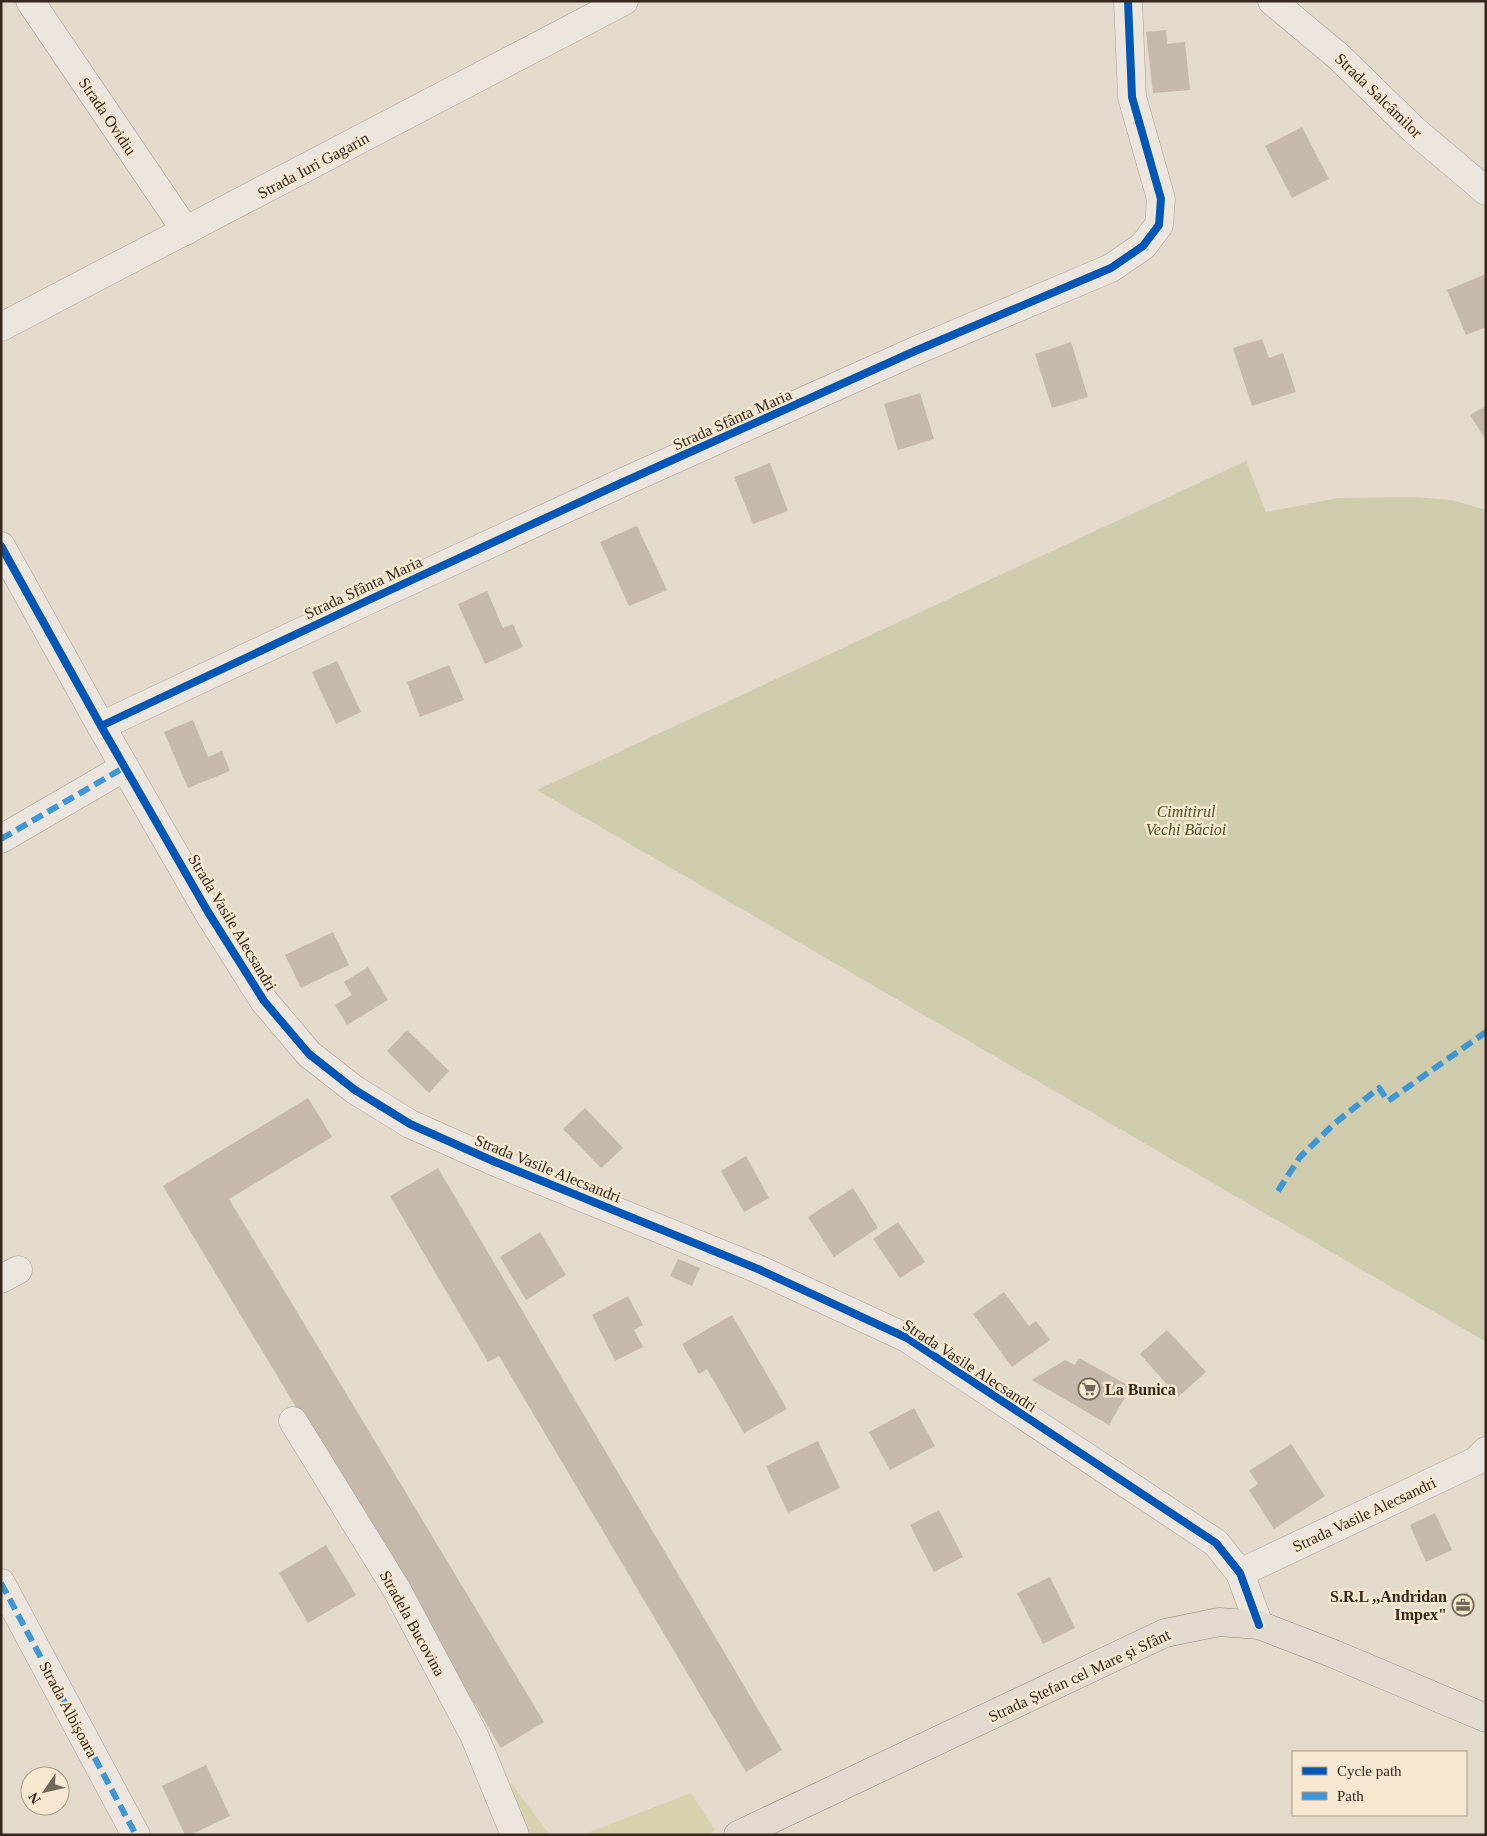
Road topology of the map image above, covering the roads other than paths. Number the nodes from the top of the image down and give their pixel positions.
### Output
1 (30, 1) edge
2 (624, 1) edge
3 (1128, 1) edge
4 (1272, 1) edge
5 (1485, 190) edge
6 (186, 231) junction
7 (1, 327) edge
8 (1, 546) edge
9 (101, 726) junction
10 (125, 767) junction
11 (1, 839) edge
12 (292, 1421) dead end
13 (1486, 1451) edge
14 (1240, 1573) junction
15 (1, 1583) edge
16 (1259, 1625) junction
17 (1486, 1718) edge
18 (744, 1833) edge
19 (136, 1835) edge
20 (515, 1835) edge

1 - 6 street, Strada Ovidiu
2 - 6 street, Strada Iuri Gagarin
3 - 9 street, Strada Sfânta Maria
4 - 5 street, Strada Salcâmilor
6 - 7 street, Strada Iuri Gagarin
8 - 9 street, Strada Vasile Alecsandri
9 - 10 street, Strada Vasile Alecsandri
10 - 11 street
10 - 14 street, Strada Vasile Alecsandri
12 - 20 street, Stradela Bucovina
13 - 14 street, Strada Vasile Alecsandri
14 - 16 street, Strada Vasile Alecsandri
15 - 19 street, Strada Albișoara
16 - 17 main road, Strada Ștefan cel Mare și Sfânt
16 - 18 main road, Strada Ștefan cel Mare și Sfânt

